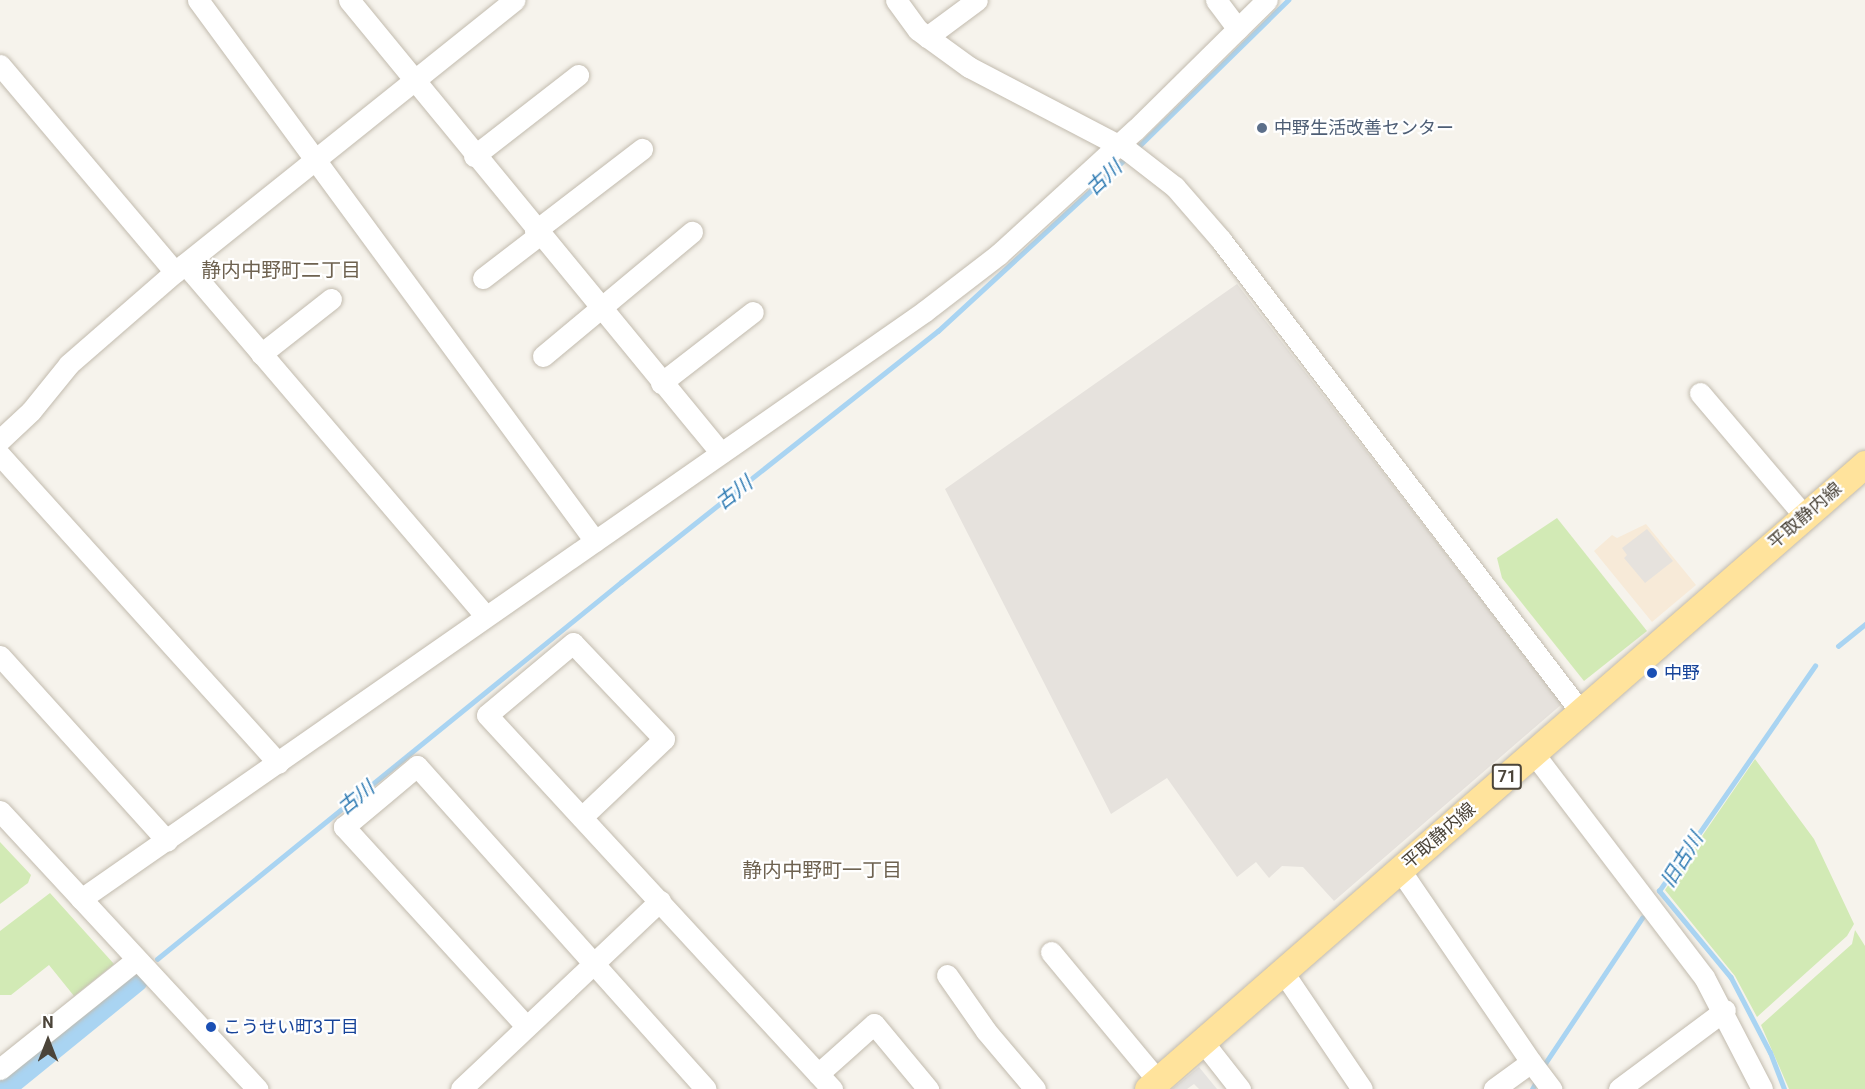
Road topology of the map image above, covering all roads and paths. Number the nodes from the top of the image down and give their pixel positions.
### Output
1 (198, 0) edge
2 (515, 0) edge
3 (896, 0) edge
4 (977, 0) edge
5 (1216, 0) edge
6 (1267, 0) edge
7 (355, 2) edge
8 (1238, 29) junction
9 (927, 37) junction
10 (0, 65) edge
11 (578, 75) dead end
12 (411, 79) junction
13 (1118, 144) junction
14 (642, 149) dead end
15 (474, 156) junction
16 (314, 158) junction
17 (692, 232) dead end
18 (537, 233) junction
19 (180, 268) junction
20 (483, 278) dead end
21 (331, 299) dead end
22 (599, 309) junction
23 (753, 312) dead end
24 (261, 354) junction
25 (543, 356) dead end
26 (661, 383) junction
27 (1700, 393) dead end
28 (0, 440) edge
29 (721, 453) junction
30 (0, 455) edge
31 (1865, 464) edge
32 (1805, 517) junction
33 (595, 541) junction
34 (485, 615) junction
35 (0, 656) edge
36 (1581, 712) junction
37 (1534, 754) junction
38 (278, 763) junction
39 (0, 811) edge
40 (582, 817) junction
41 (166, 841) junction
42 (1400, 870) junction
43 (81, 899) junction
44 (660, 901) junction
45 (1051, 952) dead end
46 (136, 960) junction
47 (594, 964) junction
48 (1283, 972) junction
49 (947, 975) dead end
50 (1725, 1010) junction
51 (526, 1026) junction
52 (1203, 1041) junction
53 (1531, 1062) junction
54 (0, 1069) edge
55 (825, 1081) edge
56 (1153, 1085) edge
57 (257, 1089) edge
58 (461, 1089) edge
59 (706, 1089) edge
60 (928, 1089) edge
61 (1035, 1089) edge
62 (1240, 1089) edge
63 (1362, 1089) edge
64 (1494, 1089) edge
65 (1551, 1089) edge
66 (1619, 1089) edge
67 (1762, 1089) edge

1 - 16 street
2 - 12 street
3 - 9 street
4 - 9 street
5 - 8 street
6 - 8 street
7 - 12 street
8 - 13 street
9 - 13 street
10 - 19 street
11 - 15 street
12 - 15 street
12 - 16 street
13 - 29 street
13 - 36 street
14 - 18 street
15 - 18 street
16 - 19 street
16 - 33 street
17 - 22 street
18 - 20 street
18 - 22 street
19 - 24 street
19 - 28 street
21 - 24 street
22 - 25 street
22 - 26 street
23 - 26 street
24 - 34 street
26 - 29 street
27 - 32 street
29 - 33 street
30 - 38 street
31 - 32 main road, 平取静内線 / 71
32 - 36 main road, 平取静内線 / 71
33 - 34 street
34 - 38 street
35 - 41 street
36 - 37 main road, 平取静内線 / 71
37 - 42 main road, 平取静内線 / 71
37 - 50 street
38 - 41 street
39 - 43 street
40 - 40 street
40 - 44 street
41 - 43 street
42 - 48 main road, 平取静内線 / 71
42 - 53 street
43 - 46 street
44 - 47 street
44 - 55 street
45 - 56 street
46 - 54 street
46 - 57 street
47 - 51 street
47 - 51 street
47 - 59 street
48 - 52 main road, 平取静内線 / 71
48 - 63 street
49 - 61 street
50 - 66 street
50 - 67 street
51 - 58 street
52 - 56 main road, 平取静内線 / 71
52 - 62 street
53 - 64 street
53 - 65 street
55 - 60 street

